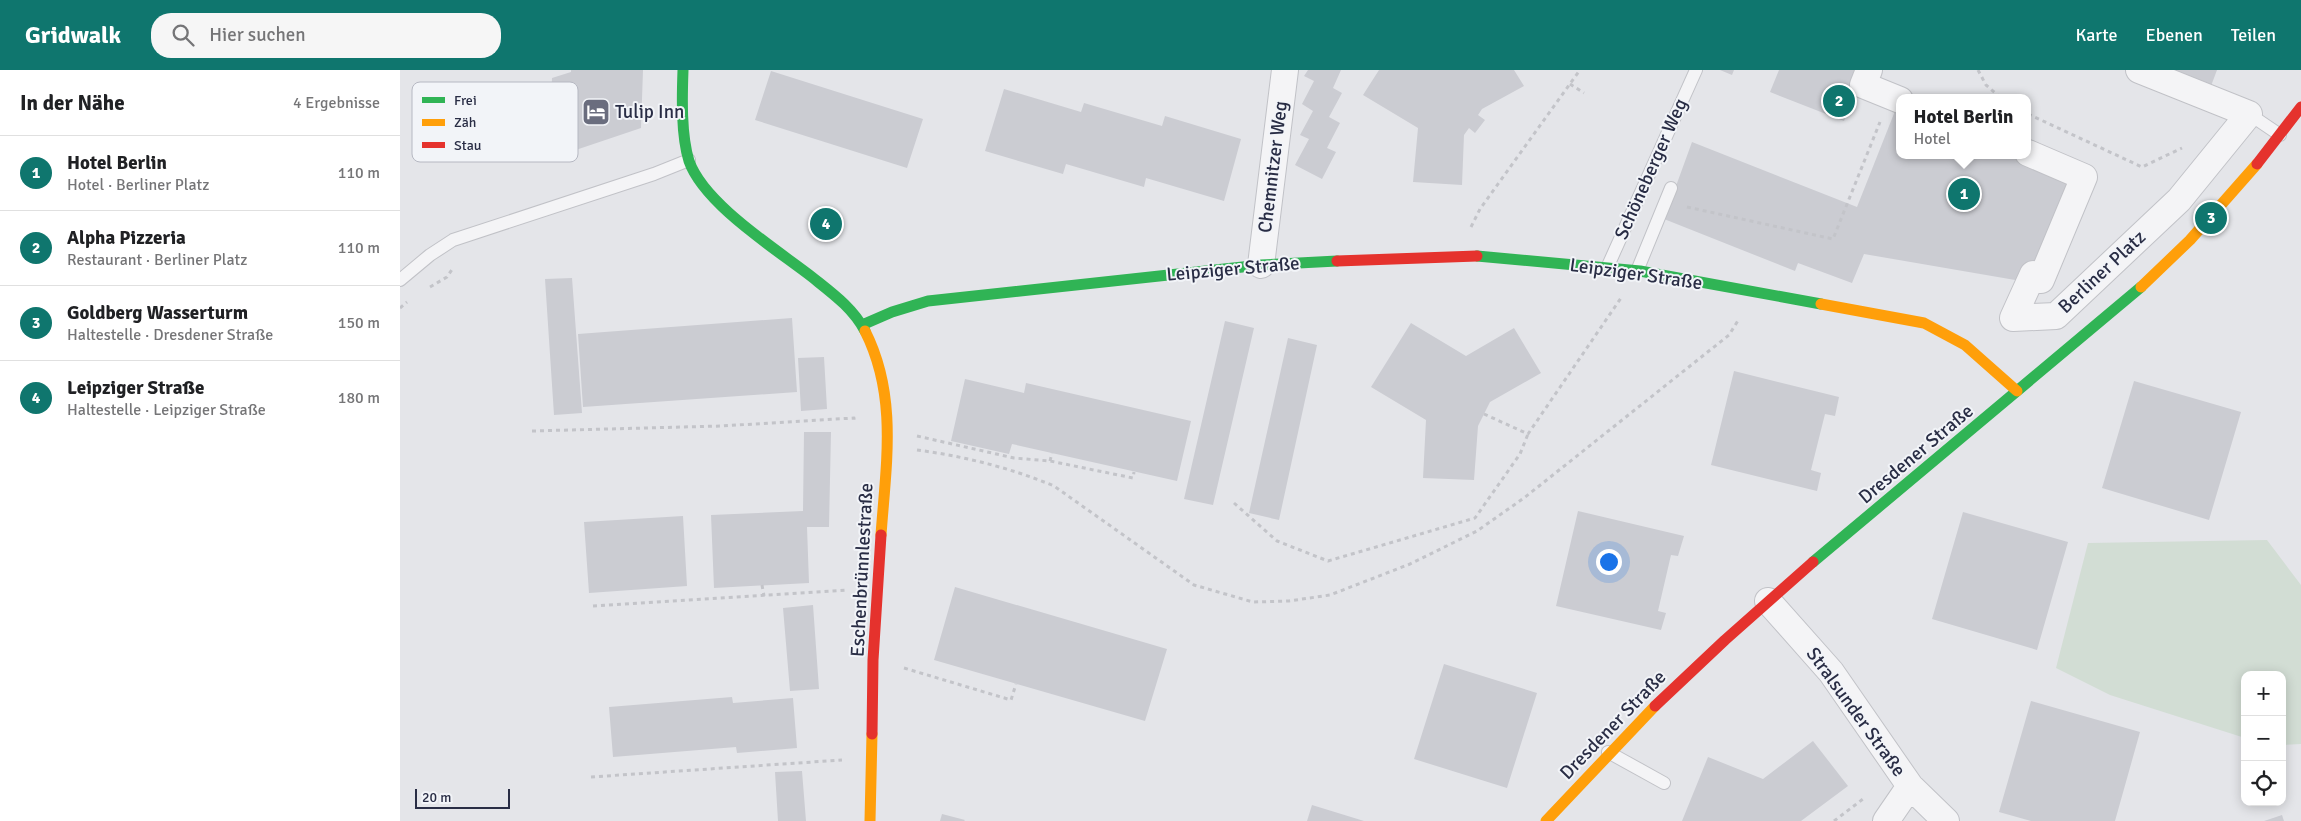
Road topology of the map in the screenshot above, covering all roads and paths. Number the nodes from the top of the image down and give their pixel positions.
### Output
1 (683, 70) edge
2 (1285, 70) edge
3 (1580, 70) edge
4 (1696, 70) edge
5 (1869, 70) edge
6 (1978, 70) edge
7 (2139, 70) edge
8 (1570, 84) junction
9 (1584, 93) dead end
10 (1996, 94) edge
11 (1895, 98) edge
12 (2301, 107) edge
13 (2249, 114) junction
14 (2031, 115) edge
15 (2280, 135) junction
16 (2183, 147) dead end
17 (2031, 154) edge
18 (688, 160) junction
19 (1671, 188) dead end
20 (1683, 215) dead end
21 (1459, 255) junction
22 (1261, 264) junction
23 (1607, 268) junction
24 (1639, 271) junction
25 (400, 280) edge
26 (1753, 292) junction
27 (862, 325) junction
28 (2018, 391) junction
29 (1484, 414) dead end
30 (854, 418) dead end
31 (532, 432) dead end
32 (1528, 434) junction
33 (917, 436) dead end
34 (887, 446) junction
35 (1052, 453) dead end
36 (1050, 461) junction
37 (1134, 472) dead end
38 (1234, 503) dead end
39 (762, 585) dead end
40 (878, 588) junction
41 (764, 596) junction
42 (1768, 601) junction
43 (593, 606) dead end
44 (874, 660) junction
45 (1016, 684) dead end
46 (1608, 752) junction
47 (871, 758) junction
48 (591, 777) dead end
49 (1664, 783) dead end
50 (1910, 786) junction
51 (870, 821) edge
52 (1546, 821) edge
53 (1886, 821) edge
54 (1946, 821) edge

1 - 18 street
2 - 22 street, Chemnitzer Weg
3 - 8 path
4 - 23 lane, Schöneberger Weg
5 - 11 street
6 - 10 path
7 - 13 street
8 - 9 path
8 - 21 path
11 - 20 path
12 - 15 street, Dresdener Straße
13 - 15 lane
13 - 17 street, Berliner Platz
14 - 16 path
15 - 28 street, Dresdener Straße
18 - 25 lane
18 - 27 street
19 - 24 lane
21 - 22 street, Leipziger Straße
21 - 23 street, Leipziger Straße
22 - 27 street, Leipziger Straße
23 - 24 street, Leipziger Straße
24 - 26 street, Leipziger Straße
24 - 32 path
26 - 28 street, Leipziger Straße
26 - 34 path
27 - 34 street, Eschenbrünnlestraße
28 - 42 street, Dresdener Straße
29 - 32 path
30 - 31 path
32 - 38 path
33 - 36 path
34 - 40 street, Eschenbrünnlestraße
35 - 36 path
36 - 37 path
39 - 41 path
40 - 41 path
40 - 44 street, Eschenbrünnlestraße
41 - 43 path
42 - 46 street, Dresdener Straße
42 - 50 street, Stralsunder Straße
44 - 45 path
44 - 47 street, Eschenbrünnlestraße
46 - 49 lane
46 - 52 street, Dresdener Straße
47 - 48 path
47 - 51 street, Eschenbrünnlestraße
50 - 53 street
50 - 54 street, Stralsunder Straße

